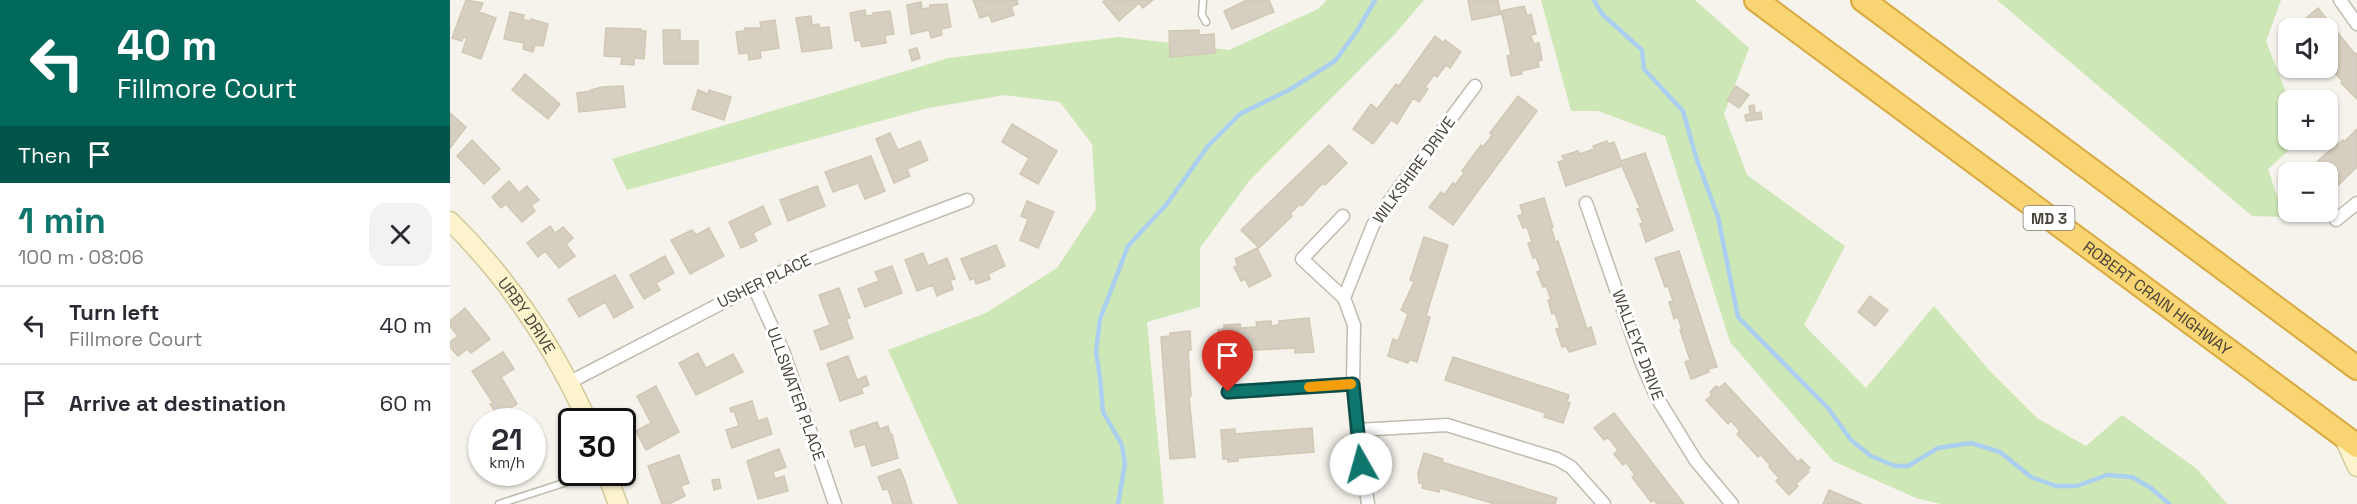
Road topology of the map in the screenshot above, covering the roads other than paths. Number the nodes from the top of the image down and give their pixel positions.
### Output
1 (1203, 0) edge
2 (1756, 0) edge
3 (1863, 0) edge
4 (2340, 0) edge
5 (1206, 22) dead end
6 (2357, 24) edge
7 (1475, 86) dead end
8 (967, 200) dead end
9 (2357, 202) edge
10 (1586, 203) dead end
11 (1343, 216) dead end
12 (2338, 218) edge
13 (450, 221) edge
14 (753, 285) junction
15 (1344, 298) junction
16 (2357, 368) edge
17 (570, 382) junction
18 (1353, 384) junction
19 (1228, 392) dead end
20 (582, 408) edge
21 (1356, 430) junction
22 (2350, 441) edge
23 (2357, 467) edge
24 (558, 485) edge
25 (611, 486) edge
26 (499, 504) edge
27 (618, 504) edge
28 (835, 504) edge
29 (1368, 504) edge
30 (1604, 504) edge
31 (1732, 504) edge

1 - 5 lane
2 - 22 highway, ROBERT CRAIN HIGHWAY / MD 3
3 - 16 highway
4 - 6 street
7 - 15 street, WILKSHIRE DRIVE
8 - 14 street, USHER PLACE
9 - 12 street
10 - 31 street, WALLEYE DRIVE
11 - 15 street
13 - 17 street, URBY DRIVE
14 - 17 street, USHER PLACE
14 - 28 street, ULLSWATER PLACE
15 - 18 street
17 - 20 street, URBY DRIVE
18 - 19 street
18 - 21 street
21 - 29 street
21 - 30 street
22 - 23 street
24 - 26 lane
25 - 27 street

